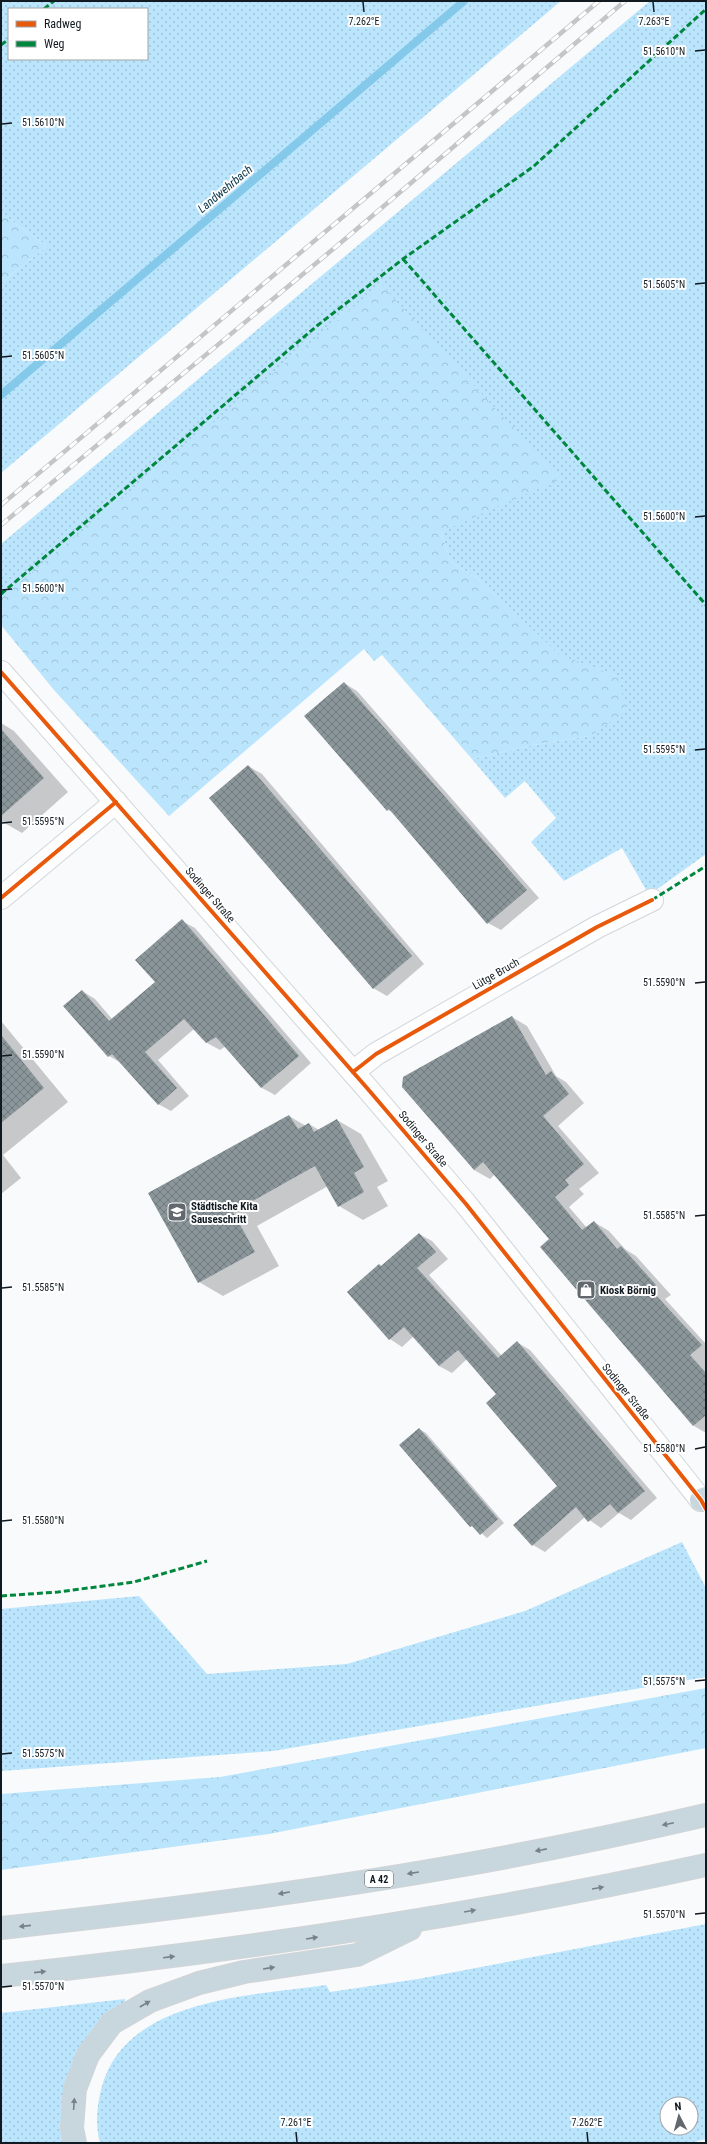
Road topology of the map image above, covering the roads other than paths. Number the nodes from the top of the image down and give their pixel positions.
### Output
1 (1, 672) edge
2 (116, 802) junction
3 (1, 898) edge
4 (652, 900) dead end
5 (353, 1072) junction
6 (704, 1499) edge
7 (706, 1816) edge
8 (706, 1865) edge
9 (432, 1918) junction
10 (1, 1928) edge
11 (1, 1976) edge
12 (75, 2143) edge

1 - 2 street, Sodinger Straße
2 - 3 street
2 - 5 street, Sodinger Straße
4 - 5 street, Lütge Bruch
5 - 6 street, Sodinger Straße
7 -> 10 highway, A 42
9 -> 8 highway
11 -> 9 highway
12 -> 9 highway

